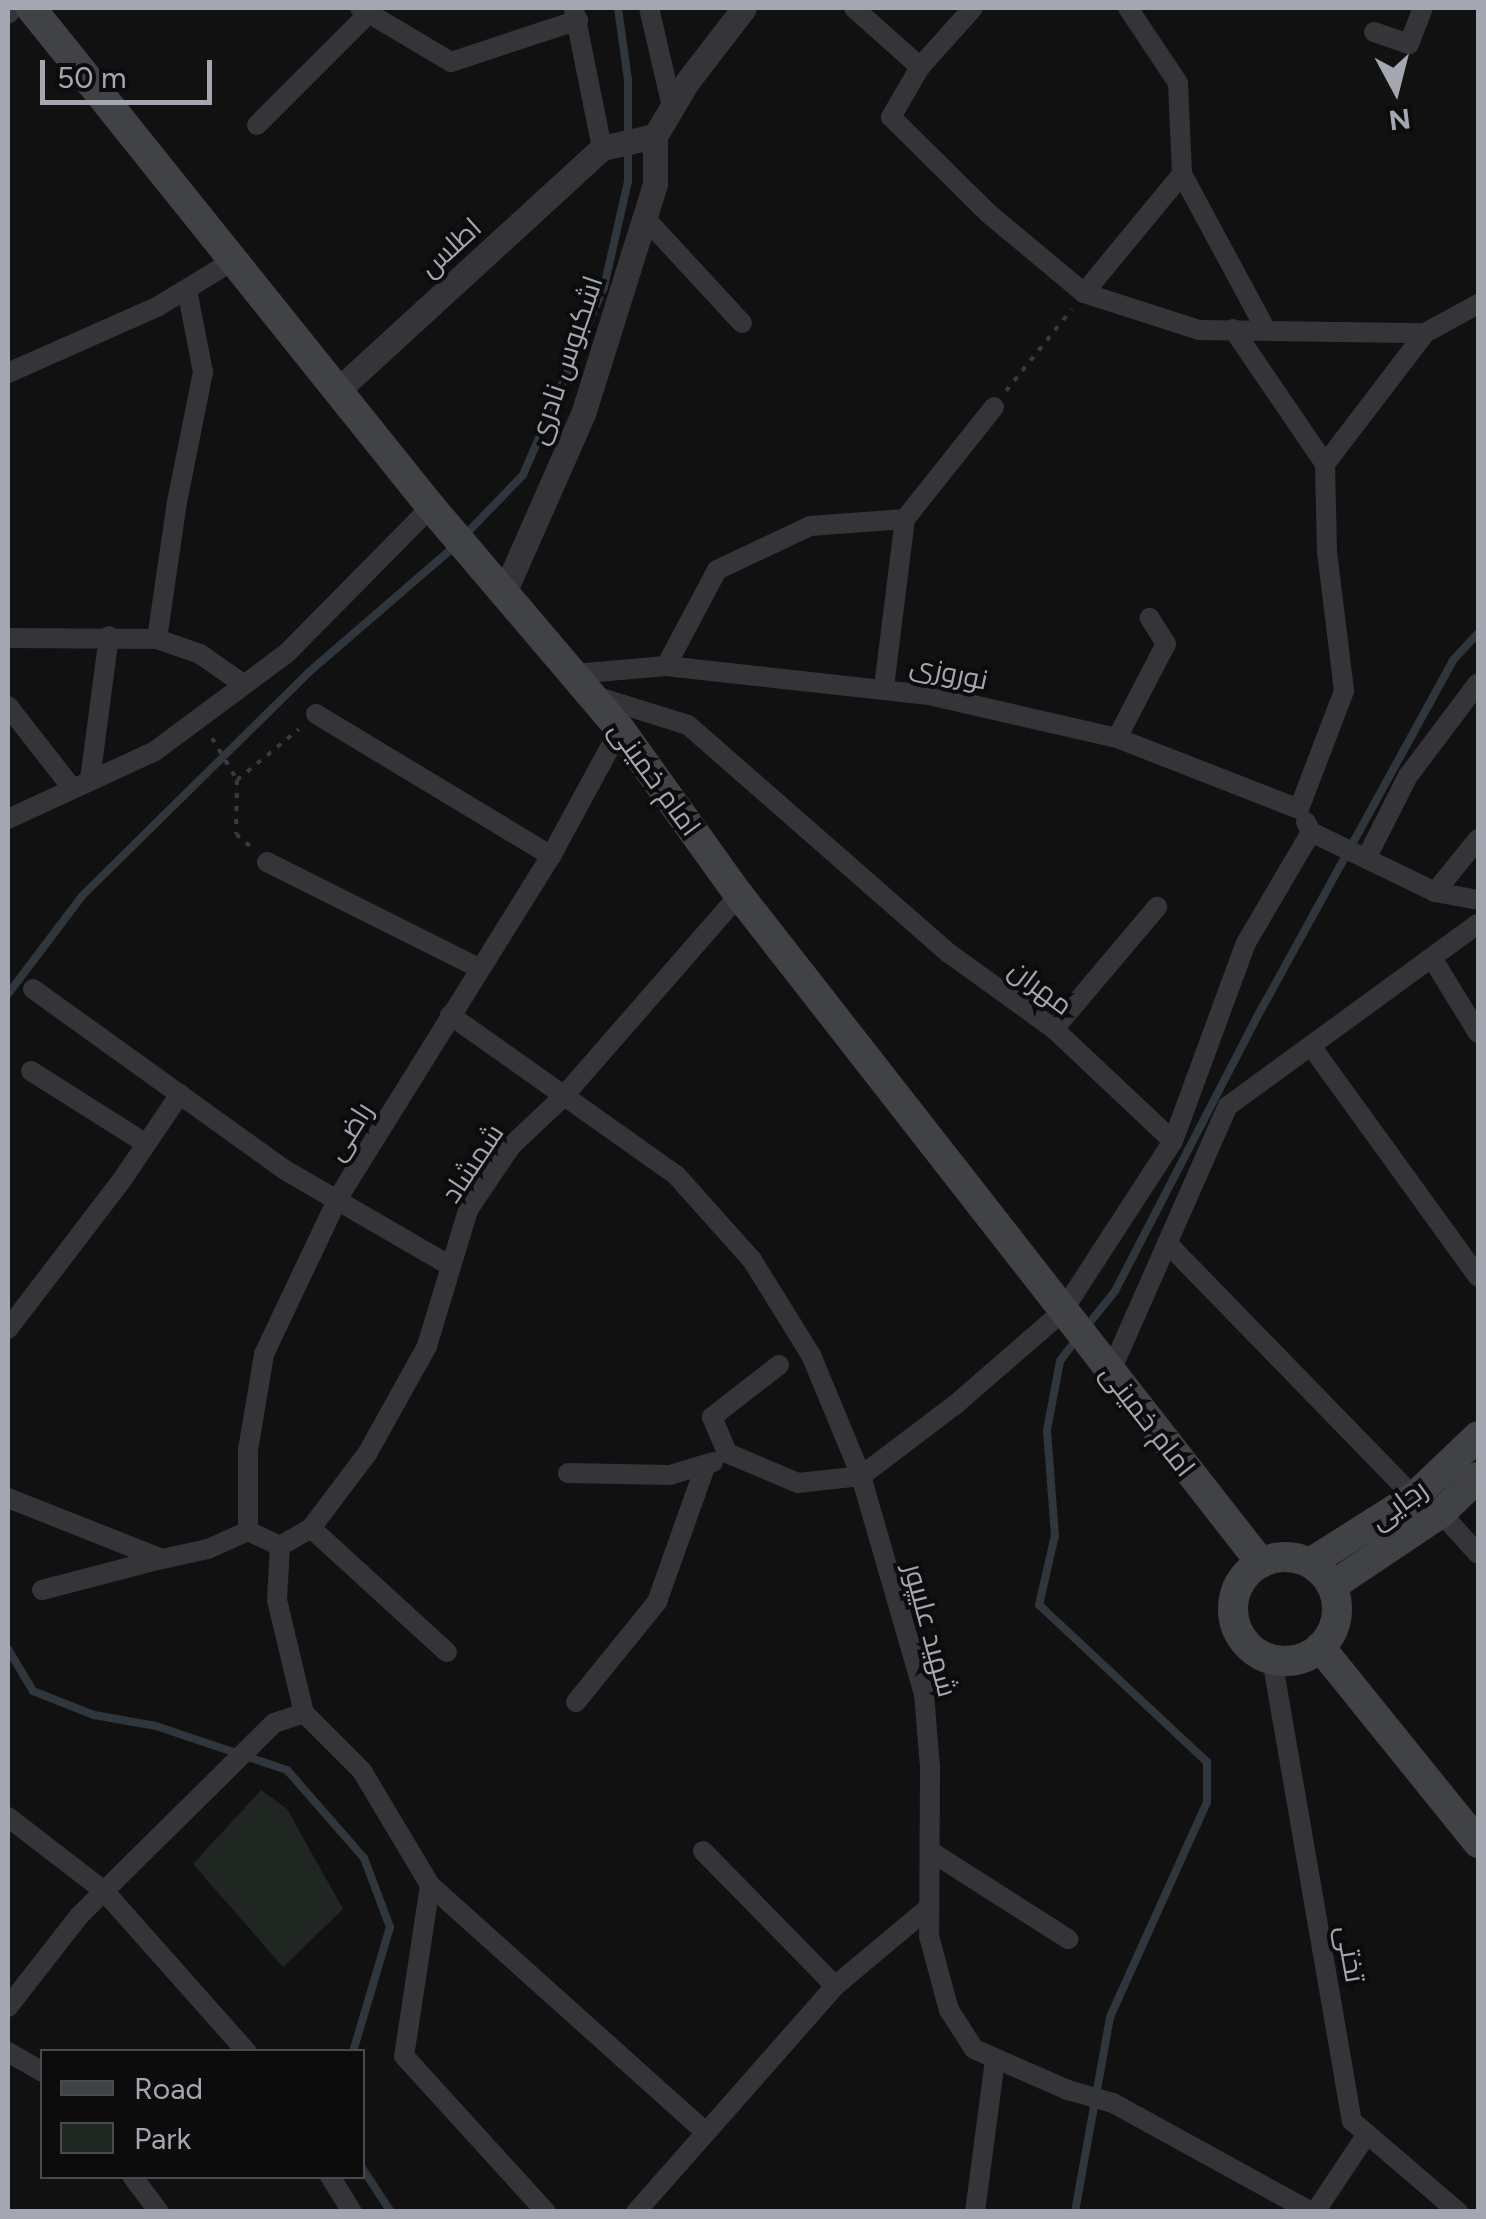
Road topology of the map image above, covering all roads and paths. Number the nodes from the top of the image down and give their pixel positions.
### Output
1 (14, 8) edge
2 (31, 8) edge
3 (649, 8) edge
4 (743, 8) edge
5 (854, 8) edge
6 (972, 8) edge
7 (1128, 8) edge
8 (1423, 8) edge
9 (364, 10) edge
10 (8, 14) edge
11 (576, 14) edge
12 (1374, 32) dead end
13 (920, 68) junction
14 (672, 107) junction
15 (257, 125) dead end
16 (655, 136) junction
17 (602, 148) junction
18 (1182, 174) junction
19 (645, 218) junction
20 (234, 260) junction
21 (187, 290) junction
22 (1084, 293) junction
23 (1478, 304) edge
24 (742, 323) dead end
25 (1266, 328) junction
26 (1232, 329) junction
27 (1424, 333) junction
28 (8, 373) edge
29 (338, 390) junction
30 (994, 407) joint
31 (1324, 464) junction
32 (440, 518) junction
33 (905, 519) junction
34 (503, 595) junction
35 (1150, 618) dead end
36 (110, 636) junction
37 (8, 638) edge
38 (157, 639) junction
39 (666, 666) junction
40 (1478, 683) edge
41 (243, 684) junction
42 (584, 685) junction
43 (884, 687) junction
44 (8, 706) edge
45 (316, 714) joint
46 (200, 717) junction
47 (620, 729) junction
48 (1117, 738) junction
49 (237, 780) junction
50 (81, 784) junction
51 (1299, 809) junction
52 (8, 818) edge
53 (1312, 832) junction
54 (1478, 839) edge
55 (551, 856) junction
56 (1368, 857) junction
57 (268, 862) joint
58 (1435, 892) junction
59 (739, 894) junction
60 (1478, 900) edge
61 (1156, 907) dead end
62 (1478, 924) edge
63 (1432, 958) junction
64 (479, 968) junction
65 (33, 989) dead end
66 (450, 1015) junction
67 (1054, 1029) junction
68 (1478, 1033) edge
69 (1310, 1046) junction
70 (31, 1072) dead end
71 (180, 1094) junction
72 (562, 1098) junction
73 (1173, 1141) junction
74 (144, 1144) junction
75 (338, 1198) junction
76 (1167, 1243) junction
77 (449, 1265) junction
78 (1478, 1277) edge
79 (1066, 1317) junction
80 (8, 1329) edge
81 (779, 1365) dead end
82 (1110, 1373) junction
83 (1478, 1436) edge
84 (727, 1453) junction
85 (705, 1467) junction
86 (568, 1473) dead end
87 (862, 1476) junction
88 (1478, 1477) edge
89 (1414, 1497) junction
90 (8, 1498) edge
91 (1441, 1514) junction
92 (311, 1528) junction
93 (248, 1531) junction
94 (280, 1546) junction
95 (1478, 1554) edge
96 (162, 1559) junction
97 (1261, 1563) junction
98 (1310, 1563) junction
99 (1332, 1586) junction
100 (42, 1590) dead end
101 (1320, 1647) junction
102 (446, 1652) dead end
103 (1272, 1659) junction
104 (576, 1702) dead end
105 (304, 1713) junction
106 (8, 1817) edge
107 (1478, 1843) edge
108 (702, 1851) dead end
109 (930, 1851) junction
110 (430, 1885) junction
111 (104, 1891) junction
112 (926, 1910) junction
113 (1068, 1940) dead end
114 (835, 1986) junction
115 (8, 2007) edge
116 (244, 2049) edge
117 (8, 2052) edge
118 (995, 2060) junction
119 (40, 2071) edge
120 (704, 2131) junction
121 (1367, 2134) junction
122 (134, 2179) edge
123 (332, 2179) edge
124 (159, 2212) edge
125 (352, 2212) edge
126 (546, 2212) edge
127 (636, 2212) edge
128 (975, 2212) edge
129 (1313, 2212) edge
130 (1458, 2212) edge

1 - 10 street
2 - 20 main road, امام خمینی
3 - 14 street
4 - 14 street
5 - 13 street
6 - 13 street
7 - 18 street
8 - 12 street
9 - 11 street
9 - 15 street
11 - 17 street
13 - 22 street
14 - 16 street
16 - 17 street
16 - 19 street, اشکبوس نادری
17 - 29 street, اطلس
18 - 22 street
18 - 25 street
19 - 24 street
19 - 34 street, اشکبوس نادری
20 - 21 street
20 - 29 main road, امام خمینی
21 - 28 street
21 - 38 street
22 - 26 street
22 - 30 path
23 - 27 street
25 - 26 street
25 - 27 street
26 - 31 street
27 - 31 street
29 - 32 main road, امام خمینی
30 - 33 street
31 - 51 street
32 - 34 main road, امام خمینی
32 - 41 street
33 - 39 street
33 - 43 street
34 - 42 main road, امام خمینی
35 - 48 street
36 - 37 street
36 - 38 street
36 - 50 street
38 - 41 street
39 - 42 street, نوروزی
39 - 43 street, نوروزی
40 - 56 street
41 - 46 street
42 - 47 main road, امام خمینی
42 - 67 street, مهران
43 - 48 street, نوروزی
44 - 50 street
45 - 49 path
45 - 55 street
46 - 49 path
46 - 50 street
47 - 55 street, راضی
47 - 59 main road, امام خمینی
48 - 51 street, نوروزی
49 - 57 path
50 - 52 street
51 - 53 street
53 - 56 street
53 - 73 street
54 - 58 street
55 - 64 street, راضی
56 - 58 street
57 - 64 street
58 - 60 street
59 - 72 street, شمشاد
59 - 79 main road, امام خمینی
61 - 67 street
62 - 63 street
63 - 68 street
63 - 69 street
64 - 66 street, راضی
65 - 71 street, راضی
66 - 72 street, شهید علیپور
66 - 75 street, راضی
67 - 73 street, مهران
69 - 76 street
69 - 78 street
70 - 74 street
71 - 74 street
71 - 75 street, راضی
72 - 77 street, شمشاد
72 - 87 street, شهید علیپور
73 - 79 street
74 - 80 street
75 - 77 street
75 - 93 street
76 - 82 street
76 - 89 street
77 - 92 street, شمشاد
79 - 82 main road, امام خمینی
79 - 87 street
81 - 84 street
82 - 97 main road, امام خمینی
83 - 89 main road, رجایی
84 - 85 street
84 - 87 street
85 - 86 street
85 - 104 street
87 - 109 street, شهید علیپور
88 - 91 main road, رجایی
89 - 98 main road, رجایی
90 - 96 street
91 - 95 street
91 - 99 main road, رجایی
92 - 94 street, شمشاد
92 - 102 street
93 - 94 street
93 - 96 street
94 - 105 street
96 - 100 street
97 - 98 main road
97 - 103 main road
98 - 99 main road
99 - 101 main road
101 - 103 main road
101 - 107 main road
103 - 121 street, تختی
105 - 110 street
105 - 111 street
106 - 111 street
108 - 114 street
109 - 112 street, شهید علیپور
109 - 113 street
110 - 120 street
110 - 126 street
111 - 115 street
111 - 116 street
112 - 114 street
112 - 118 street, شهید علیپور
114 - 120 street
117 - 119 street
118 - 128 street
118 - 129 street, شهید علیپور
120 - 127 street
121 - 129 street
121 - 130 street, تختی
122 - 124 street
123 - 125 street

